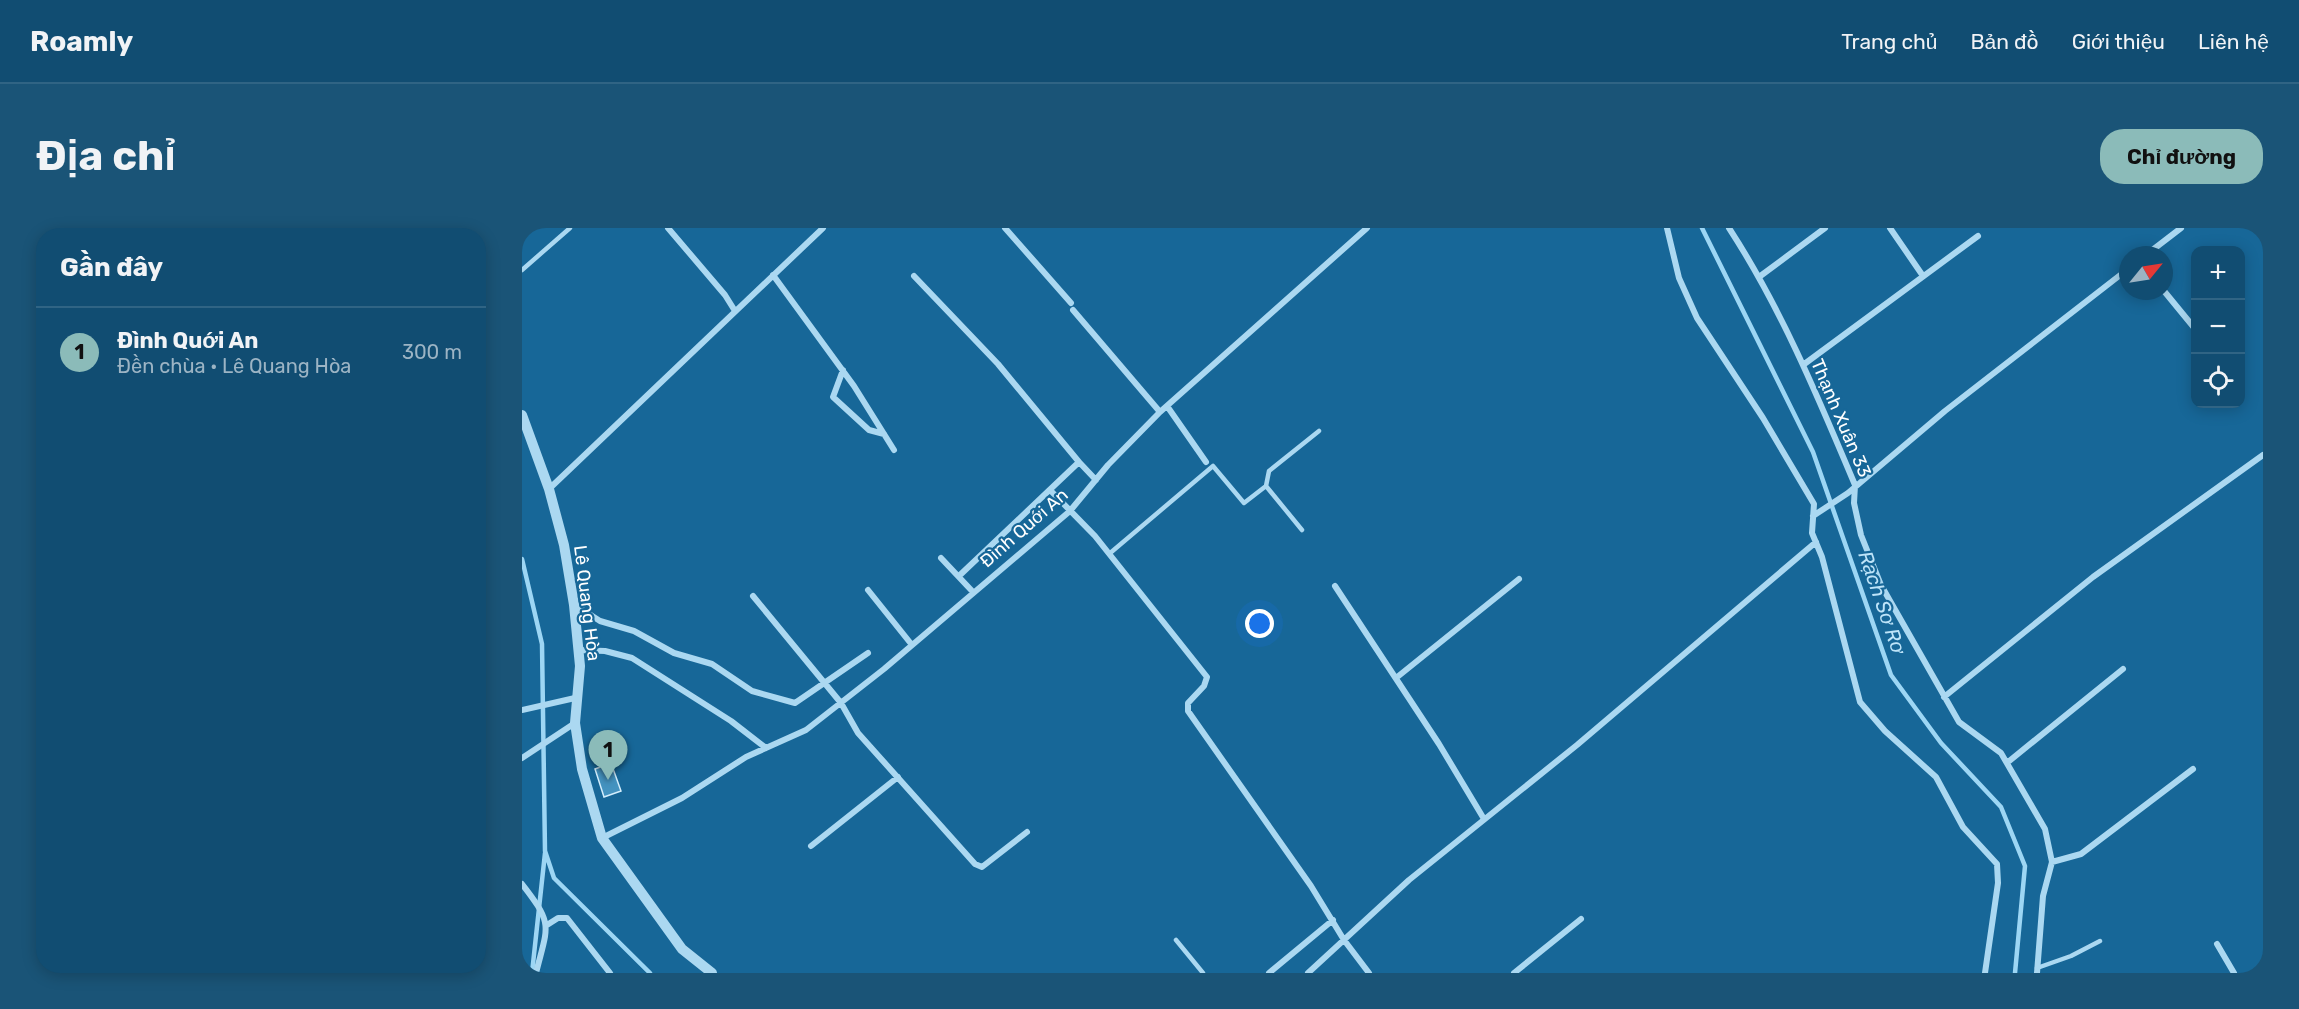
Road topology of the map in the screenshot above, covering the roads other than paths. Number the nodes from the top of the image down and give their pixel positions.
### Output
1 (570, 228) edge
2 (668, 228) edge
3 (823, 228) edge
4 (1005, 228) edge
5 (1367, 228) edge
6 (1667, 228) edge
7 (1824, 228) edge
8 (1890, 228) edge
9 (2181, 228) edge
10 (1731, 229) edge
11 (1978, 236) dead end
12 (2158, 246) edge
13 (522, 270) edge
14 (772, 275) junction
15 (914, 276) dead end
16 (1923, 276) junction
17 (2119, 276) edge
18 (1758, 277) junction
19 (2171, 300) edge
20 (735, 311) junction
21 (2191, 324) edge
22 (1803, 365) junction
23 (843, 370) junction
24 (1167, 406) junction
25 (1160, 412) junction
26 (522, 415) edge
27 (1319, 431) dead end
28 (884, 434) junction
29 (894, 450) dead end
30 (2263, 455) edge
31 (1079, 462) junction
32 (1206, 462) dead end
33 (1096, 480) junction
34 (1855, 485) junction
35 (1266, 486) junction
36 (549, 489) junction
37 (1050, 490) junction
38 (1070, 510) junction
39 (1813, 516) junction
40 (1302, 530) dead end
41 (1816, 542) junction
42 (1110, 554) junction
43 (941, 558) dead end
44 (960, 575) junction
45 (1519, 579) dead end
46 (1335, 586) dead end
47 (868, 591) dead end
48 (973, 592) junction
49 (753, 596) dead end
50 (574, 605) junction
51 (912, 645) junction
52 (578, 650) junction
53 (867, 653) dead end
54 (2123, 669) dead end
55 (1396, 678) junction
56 (824, 683) junction
57 (1944, 697) junction
58 (570, 699) junction
59 (841, 703) junction
60 (523, 709) edge
61 (575, 723) junction
62 (766, 748) junction
63 (522, 758) edge
64 (2008, 762) junction
65 (2193, 769) dead end
66 (898, 777) junction
67 (1485, 819) junction
68 (1027, 832) dead end
69 (602, 838) junction
70 (811, 846) dead end
71 (2052, 862) junction
72 (522, 884) edge
73 (1581, 919) dead end
74 (1333, 920) junction
75 (548, 925) junction
76 (1176, 940) dead end
77 (1344, 940) junction
78 (2100, 941) dead end
79 (2217, 944) dead end
80 (2037, 970) edge
81 (536, 973) edge
82 (610, 973) edge
83 (712, 973) edge
84 (1203, 973) edge
85 (1269, 973) edge
86 (1308, 973) edge
87 (1369, 973) edge
88 (1514, 973) edge
89 (1985, 973) edge
90 (2234, 973) edge

1 - 13 lane
2 - 20 street
3 - 14 street
4 - 25 street
5 - 24 street, Đình Quới An
6 - 39 street
7 - 18 street
8 - 16 street
9 - 12 street
10 - 18 street, Thạnh Xuân 33
11 - 16 street
14 - 20 street
14 - 23 street
15 - 31 street
16 - 22 street
17 - 34 street
18 - 22 street, Thạnh Xuân 33
19 - 21 street
20 - 36 street
22 - 34 street, Thạnh Xuân 33
23 - 28 street
23 - 28 street
24 - 25 street, Đình Quới An
24 - 32 street
25 - 33 street, Đình Quới An
26 - 36 street, Lê Quang Hòa
27 - 35 lane
28 - 29 street
30 - 57 street
31 - 33 street
31 - 37 street
33 - 38 street, Đình Quới An
34 - 39 street
34 - 57 street, Thạnh Xuân 33
35 - 40 lane
35 - 42 lane
36 - 50 street, Lê Quang Hòa
37 - 38 street
37 - 44 street
38 - 42 street
38 - 48 street, Đình Quới An
39 - 41 street
41 - 67 street
41 - 89 street
42 - 74 street
43 - 44 street
44 - 48 street
45 - 55 street
46 - 55 street
47 - 51 street
48 - 51 street, Đình Quới An
49 - 56 street
50 - 52 street, Lê Quang Hòa
50 - 56 street
51 - 59 street, Đình Quới An
52 - 58 street, Lê Quang Hòa
52 - 62 street
53 - 56 street
54 - 64 street
55 - 67 street
56 - 59 street
57 - 64 street, Thạnh Xuân 33
58 - 60 street
58 - 61 street, Lê Quang Hòa
59 - 62 street, Đình Quới An
59 - 66 street
61 - 63 street
61 - 69 street, Lê Quang Hòa
62 - 69 street, Đình Quới An
64 - 71 street, Thạnh Xuân 33
65 - 71 street
66 - 68 street
66 - 70 street
67 - 77 street
69 - 83 street, Lê Quang Hòa
71 - 80 street, Thạnh Xuân 33
72 - 75 street
73 - 88 street
74 - 77 street
74 - 85 street
75 - 81 street
75 - 82 street
76 - 84 lane
77 - 86 street
77 - 87 street
78 - 80 lane
79 - 90 street

